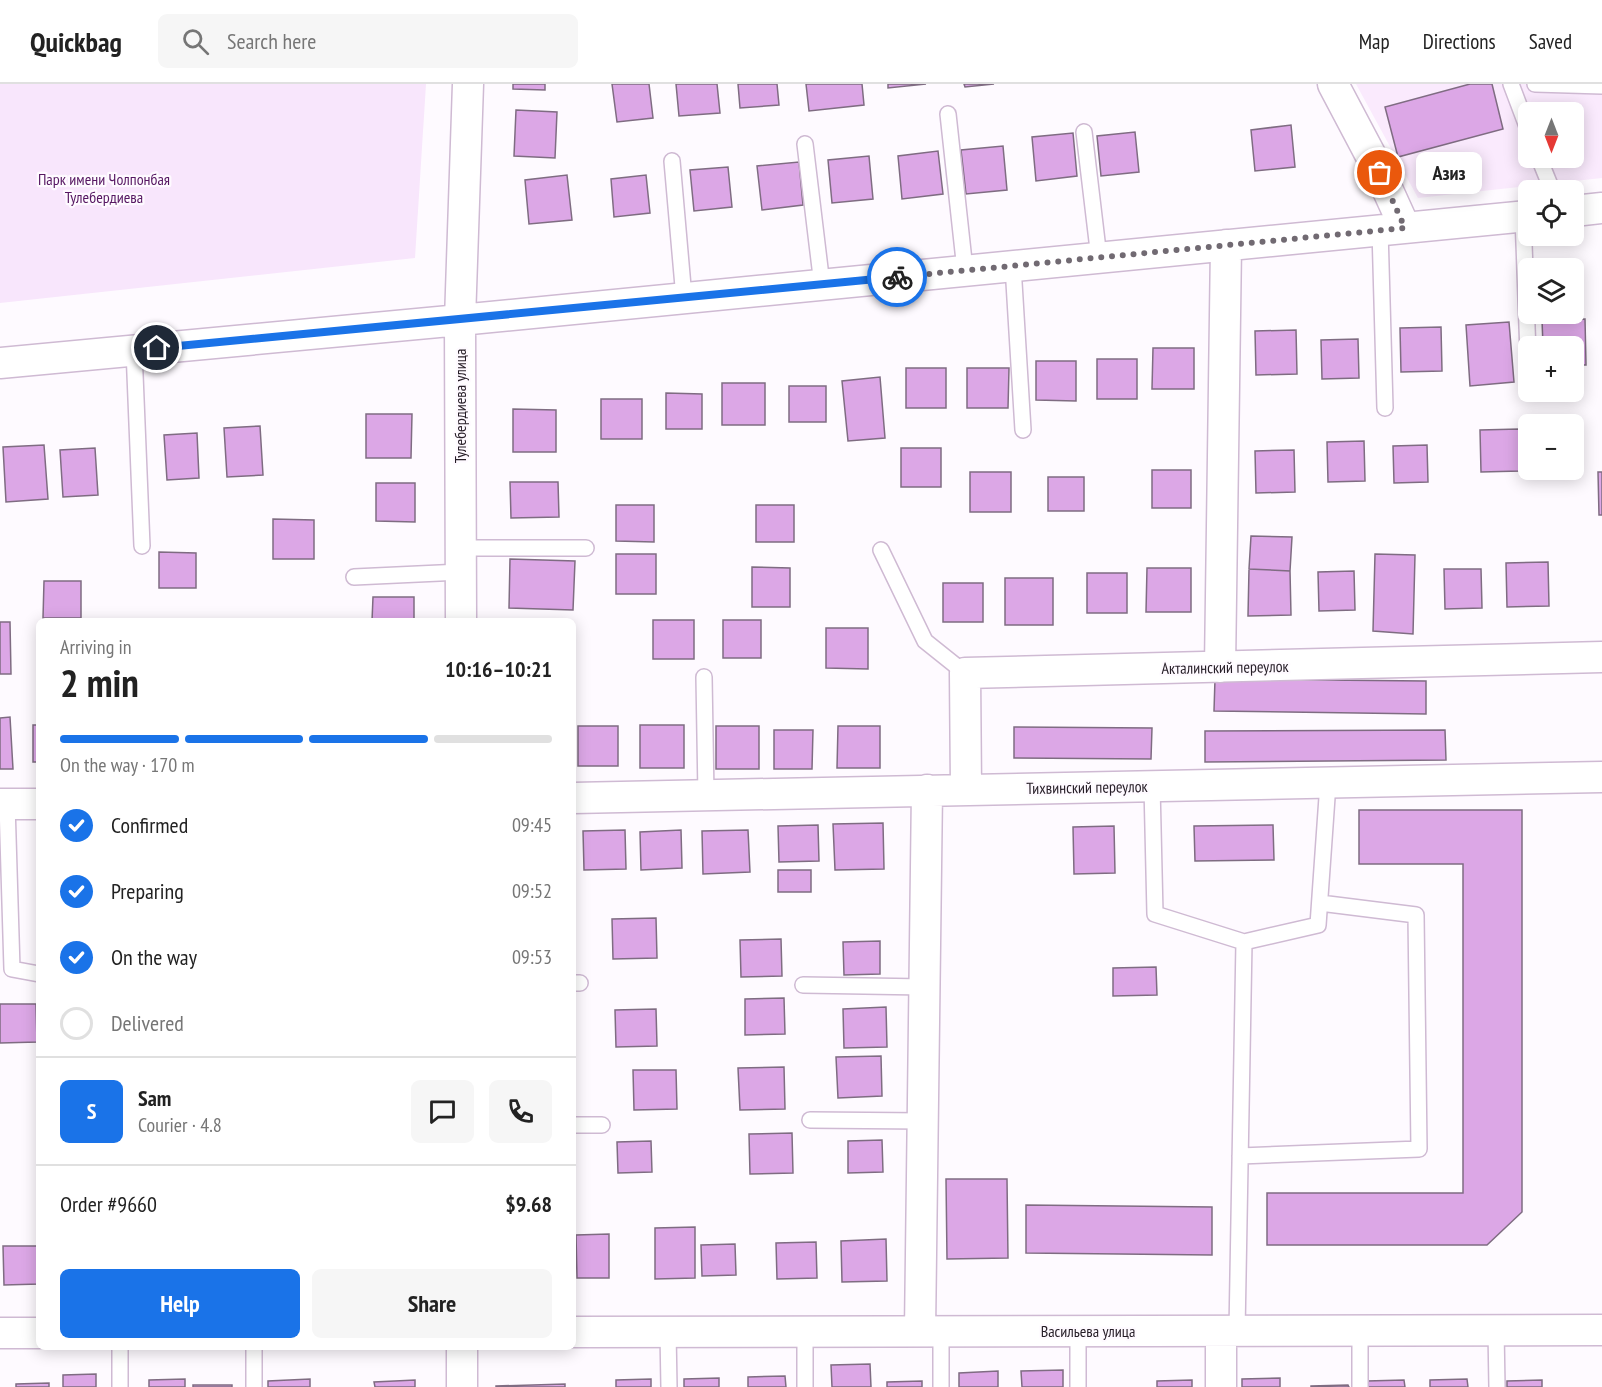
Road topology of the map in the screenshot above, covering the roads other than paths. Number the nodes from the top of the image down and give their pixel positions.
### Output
1 (468, 84) edge
2 (1333, 84) edge
3 (1511, 84) edge
4 (1535, 84) edge
5 (1602, 86) edge
6 (1518, 103) edge
7 (948, 114) dead end
8 (1084, 132) dead end
9 (805, 144) dead end
10 (672, 161) dead end
11 (1602, 208) edge
12 (1584, 210) edge
13 (1518, 217) edge
14 (1393, 229) junction
15 (1226, 245) junction
16 (1526, 246) edge
17 (1099, 258) junction
18 (1013, 266) junction
19 (965, 270) junction
20 (822, 285) junction
21 (684, 298) junction
22 (460, 320) junction
23 (1528, 336) edge
24 (134, 350) junction
25 (0, 363) edge
26 (1385, 408) dead end
27 (1023, 430) dead end
28 (142, 546) dead end
29 (586, 548) dead end
30 (881, 550) dead end
31 (461, 560) junction
32 (354, 577) dead end
33 (461, 618) edge
34 (1602, 657) edge
35 (1220, 667) junction
36 (965, 673) junction
37 (704, 677) dead end
38 (1602, 777) edge
39 (1328, 783) junction
40 (1152, 786) junction
41 (927, 790) junction
42 (966, 790) junction
43 (706, 795) junction
44 (576, 798) edge
45 (3, 804) edge
46 (36, 804) edge
47 (1320, 903) junction
48 (1244, 942) junction
49 (36, 973) edge
50 (803, 985) dead end
51 (925, 987) junction
52 (810, 1120) dead end
53 (923, 1120) junction
54 (576, 1125) edge
55 (602, 1125) dead end
56 (1240, 1156) junction
57 (1360, 1330) junction
58 (1496, 1330) junction
59 (1602, 1330) edge
60 (805, 1331) junction
61 (930, 1331) junction
62 (1078, 1331) junction
63 (1229, 1331) junction
64 (576, 1332) edge
65 (668, 1332) junction
66 (0, 1333) edge
67 (36, 1333) edge
68 (120, 1350) edge
69 (254, 1350) edge
70 (462, 1350) edge
71 (120, 1387) edge
72 (254, 1387) edge
73 (462, 1387) edge
74 (669, 1387) edge
75 (805, 1387) edge
76 (941, 1387) edge
77 (1078, 1387) edge
78 (1221, 1387) edge
79 (1359, 1387) edge
80 (1497, 1387) edge

1 - 22 street, Тулебердиева улица
2 - 14 street
3 - 6 lane
4 - 5 lane
7 - 19 lane
8 - 17 lane
9 - 20 lane
10 - 21 lane
11 - 12 street
13 - 14 street
14 - 15 street
14 - 26 lane
15 - 17 street
15 - 35 street
16 - 23 lane
17 - 18 street
18 - 19 street
18 - 27 lane
19 - 20 street
20 - 21 street
21 - 22 street
22 - 24 street
22 - 31 street, Тулебердиева улица
24 - 25 street
24 - 28 lane
29 - 31 lane
30 - 36 lane
31 - 32 lane
31 - 33 street, Тулебердиева улица
34 - 35 street, Акталинский переулок
35 - 36 street, Акталинский переулок
36 - 42 street
37 - 43 lane
38 - 39 street, Тихвинский переулок
39 - 40 street, Тихвинский переулок
39 - 47 lane
40 - 42 street, Тихвинский переулок
40 - 48 lane
41 - 42 street, Тихвинский переулок
41 - 43 street, Тихвинский переулок
41 - 51 street
43 - 44 street, Тихвинский переулок
45 - 46 street
45 - 49 lane
47 - 48 lane
47 - 56 lane
48 - 56 lane
50 - 51 lane
51 - 53 street
52 - 53 lane
53 - 61 street
54 - 55 lane
56 - 63 lane
57 - 58 street, Васильева улица
57 - 63 street, Васильева улица
57 - 79 lane
58 - 59 street, Васильева улица
58 - 80 lane
60 - 61 street, Васильева улица
60 - 65 street, Васильева улица
60 - 75 lane
61 - 62 street, Васильева улица
61 - 76 lane
62 - 63 street, Васильева улица
62 - 77 lane
63 - 78 street
64 - 65 street, Васильева улица
65 - 74 lane
66 - 67 street
68 - 71 lane
69 - 72 lane
70 - 73 street

